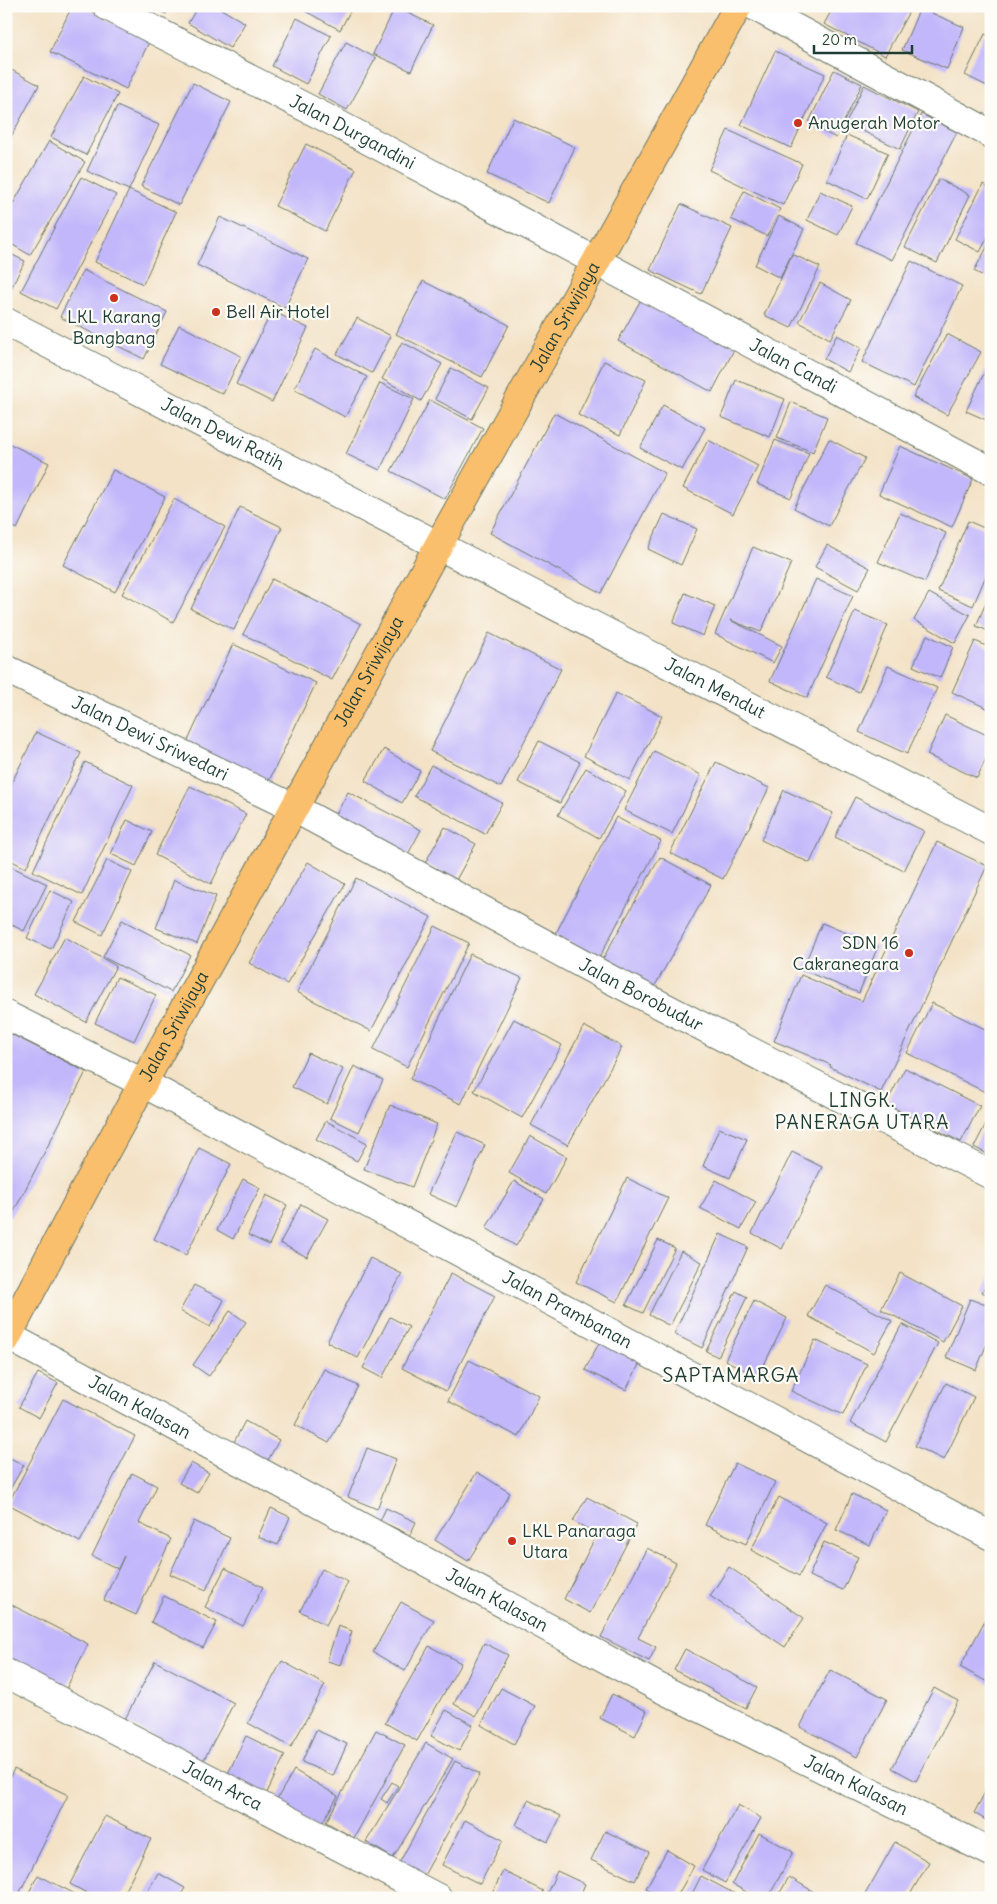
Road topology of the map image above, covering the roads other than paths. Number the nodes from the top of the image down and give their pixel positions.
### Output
1 (108, 6) edge
2 (738, 6) edge
3 (754, 6) edge
4 (991, 134) edge
5 (597, 260) junction
6 (6, 322) edge
7 (991, 470) edge
8 (438, 546) junction
9 (6, 669) edge
10 (294, 808) junction
11 (991, 831) edge
12 (6, 1015) edge
13 (143, 1083) junction
14 (991, 1175) edge
15 (7, 1337) edge
16 (991, 1536) edge
17 (6, 1673) edge
18 (991, 1852) edge
19 (438, 1898) edge

1 - 5 street, Jalan Durgandini
2 - 5 main road, Jalan Sriwijaya
3 - 4 street
5 - 7 street, Jalan Candi
5 - 8 main road, Jalan Sriwijaya
6 - 8 street, Jalan Dewi Ratih
8 - 10 main road, Jalan Sriwijaya
8 - 11 street, Jalan Mendut
9 - 10 street, Jalan Dewi Sriwedari
10 - 13 main road, Jalan Sriwijaya
10 - 14 street, Jalan Borobudur
12 - 13 street, Jalan Prambanan
13 - 15 main road, Jalan Sriwijaya
13 - 16 street, Jalan Prambanan
15 - 18 street, Jalan Kalasan
17 - 19 street, Jalan Arca

